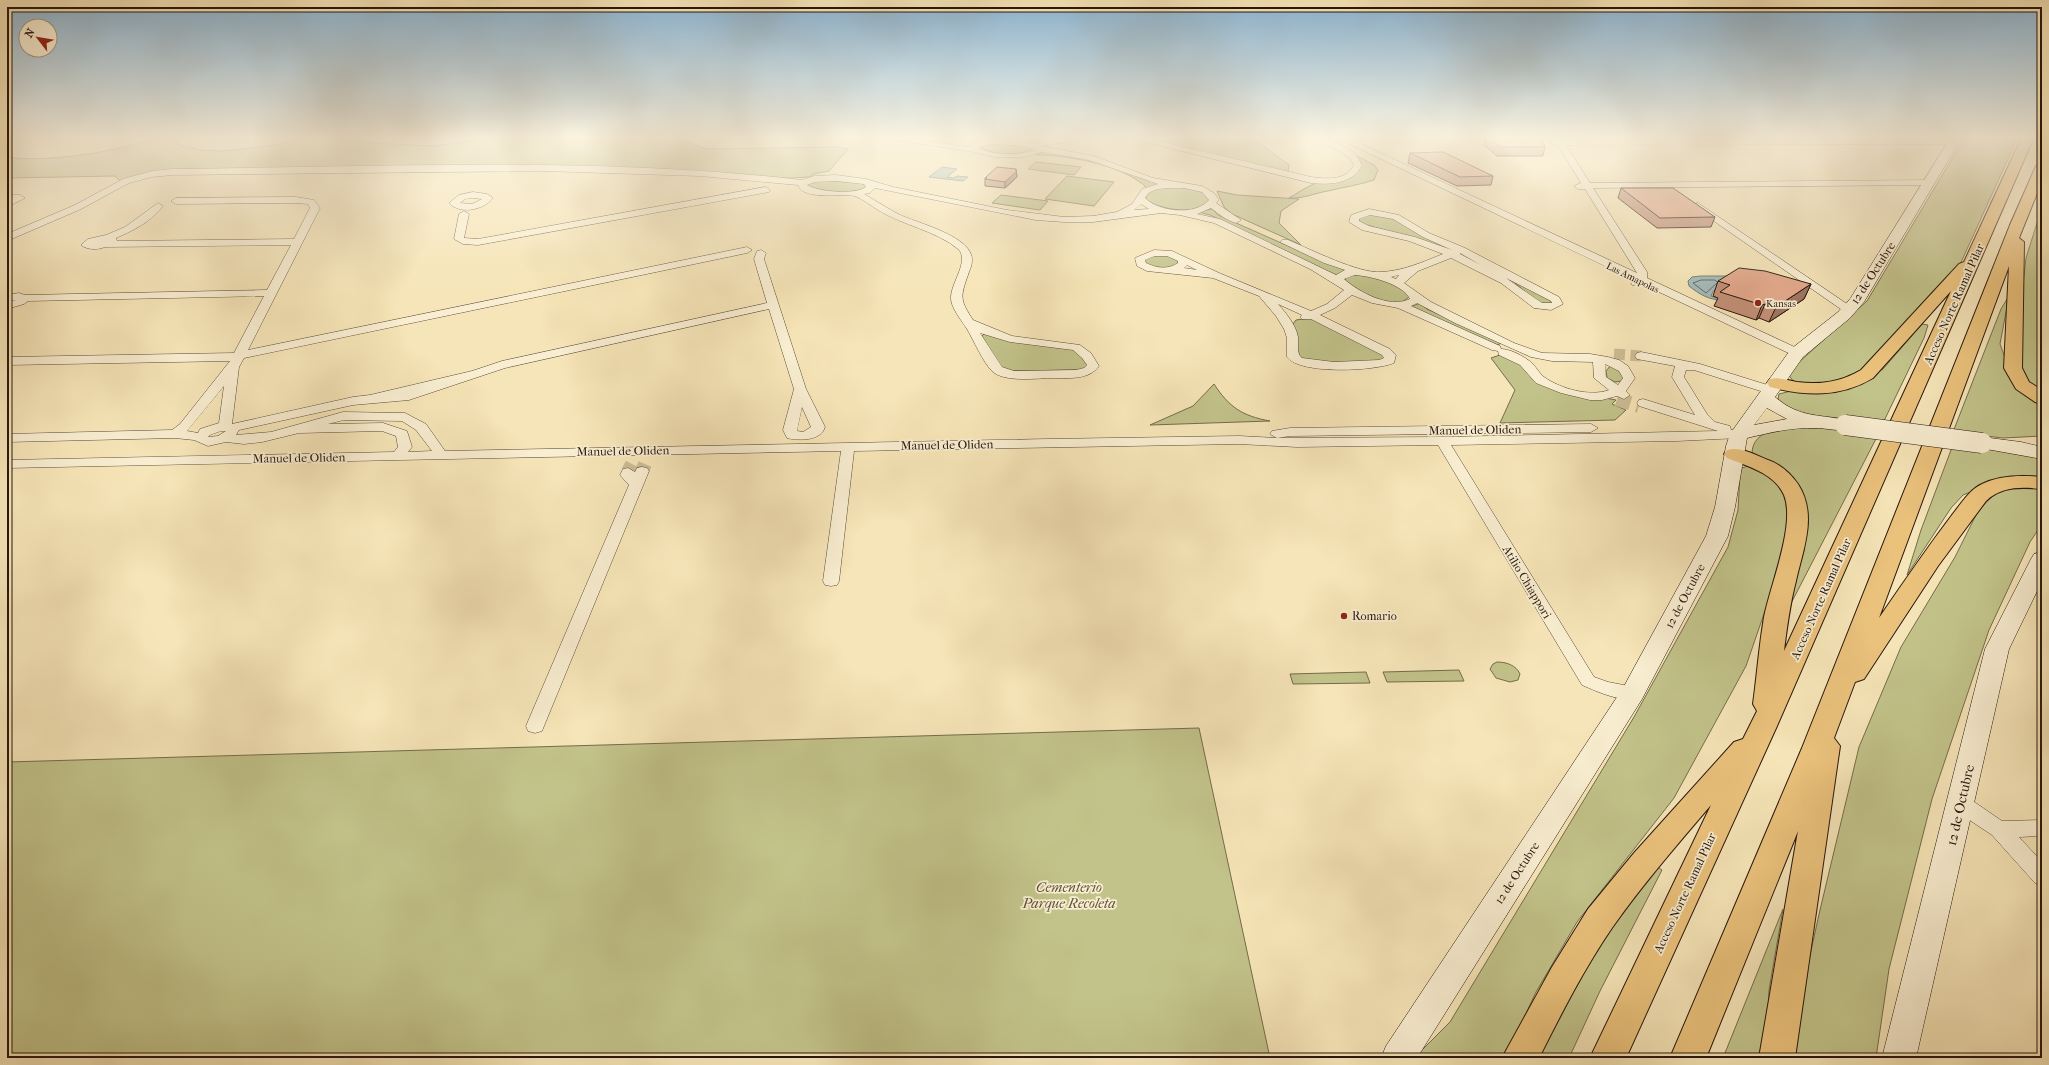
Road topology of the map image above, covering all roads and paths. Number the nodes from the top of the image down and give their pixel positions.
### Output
1 (115, 187) edge
2 (790, 187) edge
3 (795, 187) edge
4 (809, 187) edge
5 (1134, 187) edge
6 (1156, 187) edge
7 (1185, 187) edge
8 (1442, 187) edge
9 (1757, 187) edge
10 (1850, 187) joint
11 (1862, 187) edge
12 (1927, 187) edge
13 (2006, 187) edge
14 (2033, 187) edge
15 (869, 188) junction
16 (1139, 189) junction
17 (1585, 189) junction
18 (766, 190) junction
19 (1680, 191) junction
20 (857, 194) junction
21 (7, 198) edge
22 (7, 204) edge
23 (874, 204) junction
24 (1212, 204) junction
25 (458, 206) junction
26 (475, 206) junction
27 (1167, 211) junction
28 (1178, 212) junction
29 (464, 214) junction
30 (1120, 214) junction
31 (2017, 225) junction
32 (1606, 230) junction
33 (1616, 230) junction
34 (7, 238) edge
35 (298, 242) junction
36 (1456, 252) junction
37 (1978, 252) junction
38 (1183, 259) junction
39 (1414, 269) junction
40 (1170, 270) junction
41 (1364, 273) junction
42 (1622, 274) junction
43 (1215, 275) junction
44 (1378, 276) junction
45 (1338, 280) junction
46 (1638, 282) junction
47 (1398, 284) junction
48 (1351, 290) junction
49 (271, 293) junction
50 (1264, 295) junction
51 (1415, 297) junction
52 (7, 298) edge
53 (24, 298) junction
54 (1369, 298) junction
55 (773, 305) junction
56 (1399, 305) junction
57 (7, 306) edge
58 (1331, 306) junction
59 (1852, 306) junction
60 (1312, 315) junction
61 (1285, 321) junction
62 (970, 323) junction
63 (1505, 347) junction
64 (1615, 355) tunnel mouth
65 (1542, 356) junction
66 (1640, 356) tunnel mouth
67 (1794, 357) junction
68 (1599, 359) junction
69 (7, 361) edge
70 (236, 362) junction
71 (1687, 365) junction
72 (1529, 366) junction
73 (800, 389) dead end
74 (1771, 390) junction
75 (1620, 395) junction
76 (2042, 398) edge
77 (1641, 405) tunnel mouth
78 (1815, 422) junction
79 (298, 429) junction
80 (1711, 430) junction
81 (228, 431) junction
82 (175, 434) junction
83 (7, 438) edge
84 (1239, 440) junction
85 (1442, 441) junction
86 (1736, 444) junction
87 (2042, 446) edge
88 (848, 447) junction
89 (2021, 448) junction
90 (644, 451) junction
91 (2042, 453) edge
92 (441, 455) junction
93 (398, 456) junction
94 (7, 464) edge
95 (2042, 483) edge
96 (2042, 559) edge
97 (831, 581) dead end
98 (1633, 693) junction
99 (1832, 707) junction
100 (535, 726) dead end
101 (1761, 729) junction
102 (1960, 803) junction
103 (2042, 828) edge
104 (1999, 829) junction
105 (2042, 877) edge
106 (1398, 1058) edge
107 (1520, 1058) edge
108 (1608, 1058) edge
109 (1688, 1058) edge
110 (1777, 1058) edge
111 (1899, 1058) edge

1 - 34 street
2 - 18 street
3 - 18 street
4 - 20 street
5 - 16 street
6 - 16 street
7 - 24 street
8 - 42 street, Las Amapolas
9 - 19 street
10 - 11 street
10 - 19 street
12 - 59 street, 12 de Octubre
13 - 37 highway, Acceso Norte Ramal Pilar
14 - 31 highway
15 - 20 street
15 - 23 street
15 - 30 street
16 - 27 street
16 - 30 street
17 - 19 street
17 - 32 street
17 - 33 street
18 - 29 street
19 - 59 street
20 - 23 street
21 - 22 street
23 - 62 street
24 - 28 street
24 - 41 street
25 - 26 street
25 - 26 street
25 - 29 street
26 - 29 street
27 - 28 street
27 - 30 street
28 - 45 street
31 - 76 highway
31 - 99 highway
32 - 33 street
32 - 42 street
33 - 46 street
35 - 35 street
35 - 49 street
36 - 36 street
36 - 36 street
36 - 39 street
37 - 74 highway
37 - 101 highway, Acceso Norte Ramal Pilar
38 - 40 street
38 - 40 street
38 - 43 street
39 - 44 street
39 - 47 street
40 - 43 street
41 - 44 street
41 - 45 street
42 - 46 street, Las Amapolas
43 - 50 street
44 - 47 street
45 - 48 street
46 - 67 street, Las Amapolas
47 - 51 street
48 - 54 street
48 - 58 street
49 - 53 street
49 - 70 street
50 - 60 street
50 - 61 street
51 - 56 street
51 - 63 street
52 - 53 street
53 - 57 street
54 - 56 street
54 - 58 street
55 - 70 street
55 - 73 street
55 - 81 street
56 - 63 street
58 - 60 street
59 - 67 street, 12 de Octubre
60 - 61 street
60 - 61 street
62 - 62 street
63 - 65 street
63 - 72 street
64 - 68 street
65 - 68 street
65 - 72 street
66 - 71 street
67 - 74 street, 12 de Octubre
68 - 75 street
68 - 75 street
69 - 70 street
70 - 81 street
70 - 82 street
71 - 74 street
71 - 80 street
72 - 75 street
74 - 78 street
74 - 86 street, 12 de Octubre
77 - 80 street
78 - 86 street
78 - 89 street, bridge
79 - 81 street
79 - 92 street
79 - 93 street
80 - 84 street, Manuel de Oliden
80 - 85 street, Manuel de Oliden
80 - 86 street, Manuel de Oliden
81 - 82 street
82 - 83 street
84 - 85 street, Manuel de Oliden
84 - 88 street, Manuel de Oliden
85 - 98 street, Atilio Chiappori
86 - 98 street, 12 de Octubre
86 - 101 highway
87 - 89 street
88 - 90 street, Manuel de Oliden
88 - 97 street
89 - 91 street
90 - 92 street, Manuel de Oliden
90 - 100 street
92 - 93 street, Manuel de Oliden
93 - 94 street, Manuel de Oliden
95 - 99 highway
96 - 102 street, 12 de Octubre
98 - 106 street, 12 de Octubre
99 - 109 highway
99 - 110 highway
101 - 107 highway
101 - 108 highway, Acceso Norte Ramal Pilar
102 - 104 street
102 - 111 street, 12 de Octubre
103 - 104 street
104 - 105 street

